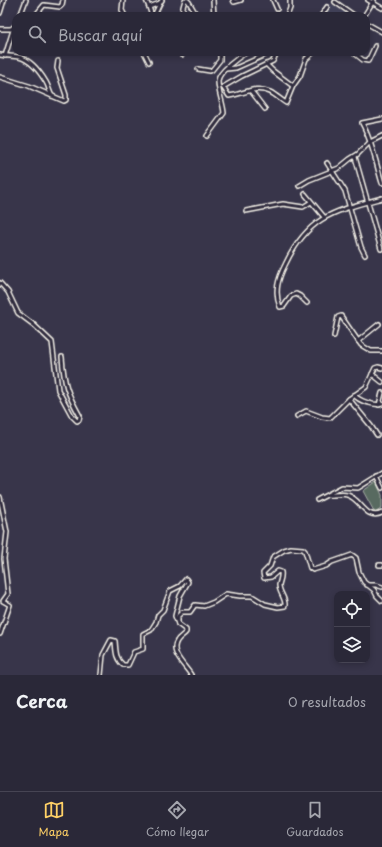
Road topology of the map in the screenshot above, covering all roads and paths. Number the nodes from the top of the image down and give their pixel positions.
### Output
1 (26, 0) edge
2 (63, 0) edge
3 (123, 0) edge
4 (146, 0) edge
5 (186, 0) edge
6 (213, 0) edge
7 (241, 0) edge
8 (273, 0) edge
9 (290, 0) edge
10 (368, 0) edge
11 (233, 1) edge
12 (373, 1) edge
13 (2, 2) edge
14 (161, 2) edge
15 (335, 2) dead end
16 (149, 7) junction
17 (327, 7) dead end
18 (382, 8) edge
19 (277, 9) dead end
20 (22, 12) edge
21 (39, 12) edge
22 (123, 12) edge
23 (151, 12) edge
24 (155, 12) edge
25 (183, 12) edge
26 (195, 12) edge
27 (214, 12) edge
28 (288, 12) edge
29 (324, 12) edge
30 (349, 12) edge
31 (366, 12) edge
32 (0, 13) edge
33 (370, 25) edge
34 (12, 28) edge
35 (0, 29) edge
36 (382, 32) edge
37 (12, 35) edge
38 (375, 46) dead end
39 (0, 55) edge
40 (5, 56) junction
41 (146, 56) edge
42 (220, 56) edge
43 (240, 56) edge
44 (263, 56) edge
45 (275, 56) edge
46 (308, 56) edge
47 (359, 56) edge
48 (370, 56) edge
49 (370, 56) edge
50 (58, 61) dead end
51 (149, 62) dead end
52 (266, 64) junction
53 (198, 69) dead end
54 (226, 70) junction
55 (0, 77) edge
56 (293, 86) junction
57 (224, 87) junction
58 (219, 88) junction
59 (251, 90) junction
60 (52, 97) junction
61 (265, 109) dead end
62 (382, 119) edge
63 (207, 136) dead end
64 (382, 136) edge
65 (370, 142) junction
66 (355, 157) junction
67 (327, 163) dead end
68 (333, 171) junction
69 (382, 183) edge
70 (299, 186) dead end
71 (305, 194) dead end
72 (382, 198) edge
73 (311, 202) junction
74 (368, 202) junction
75 (350, 207) junction
76 (246, 211) dead end
77 (324, 217) junction
78 (380, 239) edge
79 (381, 249) edge
80 (365, 255) dead end
81 (0, 283) edge
82 (307, 303) dead end
83 (379, 324) dead end
84 (334, 336) dead end
85 (358, 341) junction
86 (382, 351) edge
87 (62, 357) dead end
88 (382, 368) edge
89 (372, 374) junction
90 (382, 382) edge
91 (382, 393) edge
92 (354, 395) junction
93 (349, 399) junction
94 (381, 405) edge
95 (297, 416) dead end
96 (377, 435) dead end
97 (382, 473) edge
98 (376, 476) junction
99 (382, 488) edge
100 (328, 496) junction
101 (0, 497) edge
102 (317, 500) dead end
103 (382, 513) edge
104 (367, 585) junction
105 (382, 587) edge
106 (382, 601) edge
107 (178, 624) junction
108 (0, 634) edge
109 (101, 675) edge
110 (191, 675) edge

1 - 20 street
2 - 21 street
3 - 22 street
4 - 16 street
5 - 25 street
5 - 26 street
6 - 27 street
7 - 11 street
8 - 19 street
9 - 28 street
10 - 12 street
12 - 18 street
12 - 31 street
13 - 32 street
14 - 16 street
14 - 24 street
15 - 30 street
16 - 23 street
17 - 29 street
33 - 36 street
34 - 35 street
37 - 40 street
38 - 49 street
39 - 40 street
40 - 60 street
41 - 51 street
42 - 53 street
43 - 54 street
44 - 54 street
45 - 52 street
46 - 56 street
47 - 48 street
50 - 60 street
52 - 56 street
52 - 57 street
54 - 58 street
55 - 60 street
56 - 59 street
57 - 58 street
57 - 59 street
58 - 63 street
59 - 61 street
62 - 65 street
64 - 65 street
65 - 66 street
65 - 69 street
66 - 68 street
66 - 74 street
67 - 68 street
68 - 70 street
68 - 75 street
71 - 73 street
72 - 74 street
73 - 76 street
73 - 77 street
74 - 75 street
74 - 78 street
75 - 77 street
75 - 80 street
77 - 82 street
78 - 79 street
81 - 87 street
83 - 85 street
84 - 85 street
85 - 86 street
88 - 89 street
89 - 90 street
89 - 92 street
91 - 94 street
92 - 93 street
92 - 94 street
93 - 95 street
93 - 96 street
97 - 98 street
98 - 99 street
98 - 100 street
100 - 102 street
100 - 103 street
101 - 108 street
104 - 105 street
104 - 106 street
104 - 107 street
107 - 109 street
107 - 110 street

